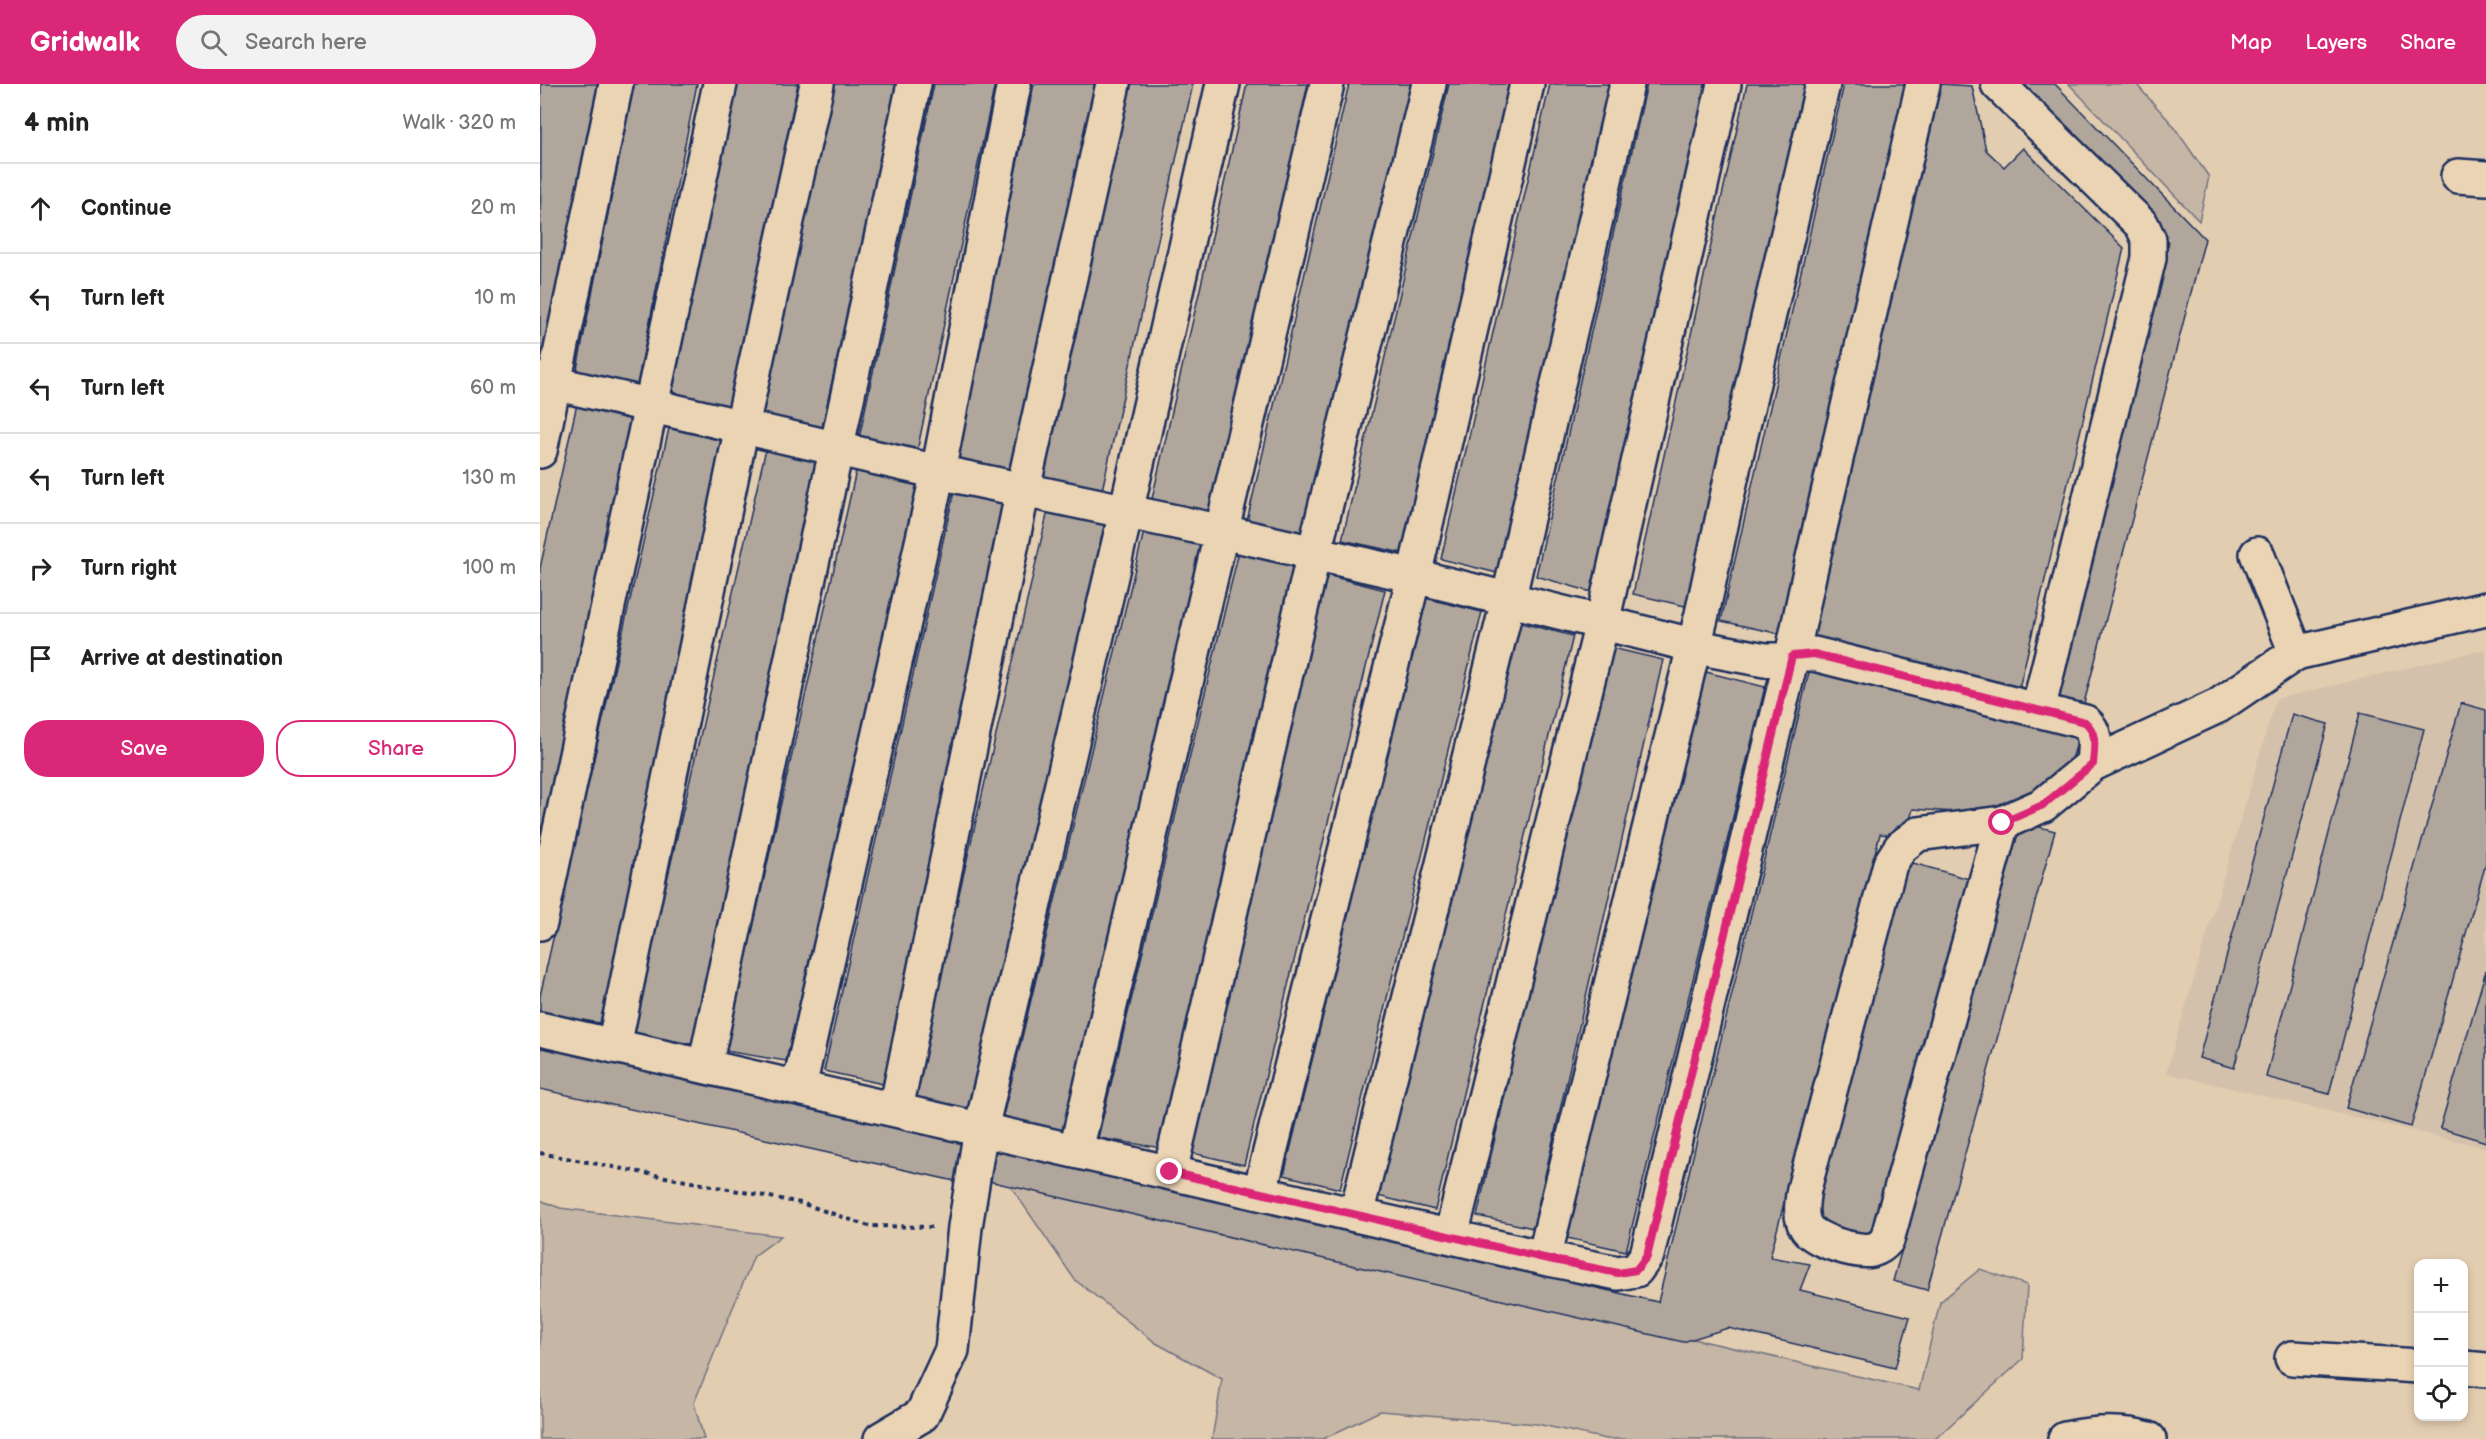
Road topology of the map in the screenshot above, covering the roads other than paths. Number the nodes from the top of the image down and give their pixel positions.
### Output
1 (616, 84) edge
2 (720, 84) edge
3 (817, 84) edge
4 (914, 84) edge
5 (1014, 84) edge
6 (1113, 84) edge
7 (1223, 84) edge
8 (1327, 84) edge
9 (1429, 84) edge
10 (1527, 84) edge
11 (1627, 84) edge
12 (1724, 84) edge
13 (1822, 84) edge
14 (1923, 84) edge
15 (1998, 84) edge
16 (547, 382) edge
17 (651, 405) junction
18 (742, 426) junction
19 (836, 448) junction
20 (540, 451) edge
21 (938, 472) junction
22 (1023, 489) junction
23 (1126, 512) junction
24 (1223, 532) junction
25 (1314, 553) junction
26 (2257, 554) dead end
27 (1414, 576) junction
28 (1508, 601) junction
29 (2486, 609) edge
30 (1602, 623) junction
31 (1694, 646) junction
32 (2296, 653) junction
33 (1792, 656) junction
34 (2038, 710) junction
35 (2093, 764) junction
36 (2002, 823) junction
37 (540, 923) edge
38 (540, 1029) edge
39 (614, 1046) junction
40 (705, 1066) junction
41 (799, 1087) junction
42 (896, 1109) junction
43 (981, 1129) junction
44 (1076, 1150) junction
45 (1170, 1172) junction
46 (1260, 1192) junction
47 (1356, 1215) junction
48 (1451, 1236) junction
49 (1544, 1258) junction
50 (2292, 1358) dead end
51 (2414, 1366) edge
52 (2468, 1368) edge
53 (2486, 1370) edge
54 (881, 1439) edge
55 (2065, 1439) edge
56 (2149, 1439) edge

1 - 16 lane
2 - 17 lane
3 - 18 lane
4 - 19 lane
5 - 21 lane
6 - 22 lane
7 - 23 lane
8 - 24 lane
9 - 25 lane
10 - 27 lane
11 - 28 lane
12 - 30 lane
13 - 31 lane
14 - 33 lane
15 - 34 lane
16 - 17 lane
16 - 20 lane
17 - 18 lane
17 - 37 lane
18 - 19 lane
18 - 39 lane
19 - 21 lane
19 - 40 lane
21 - 22 lane
21 - 41 lane
22 - 23 lane
22 - 42 lane
23 - 24 lane
23 - 43 lane
24 - 25 lane
24 - 44 lane
25 - 27 lane
25 - 45 lane
26 - 32 lane
27 - 28 lane
27 - 46 lane
28 - 30 lane
28 - 47 lane
29 - 32 lane
30 - 31 lane
30 - 48 lane
31 - 33 lane
31 - 49 lane
32 - 35 lane
33 - 34 lane
33 - 49 lane
34 - 35 lane
35 - 36 lane
36 - 36 lane
38 - 39 lane
39 - 40 lane
40 - 41 lane
41 - 42 lane
42 - 43 lane
43 - 44 lane
43 - 54 lane
44 - 45 lane
45 - 46 lane
46 - 47 lane
47 - 48 lane
48 - 49 lane
50 - 51 lane
52 - 53 lane
55 - 56 lane

